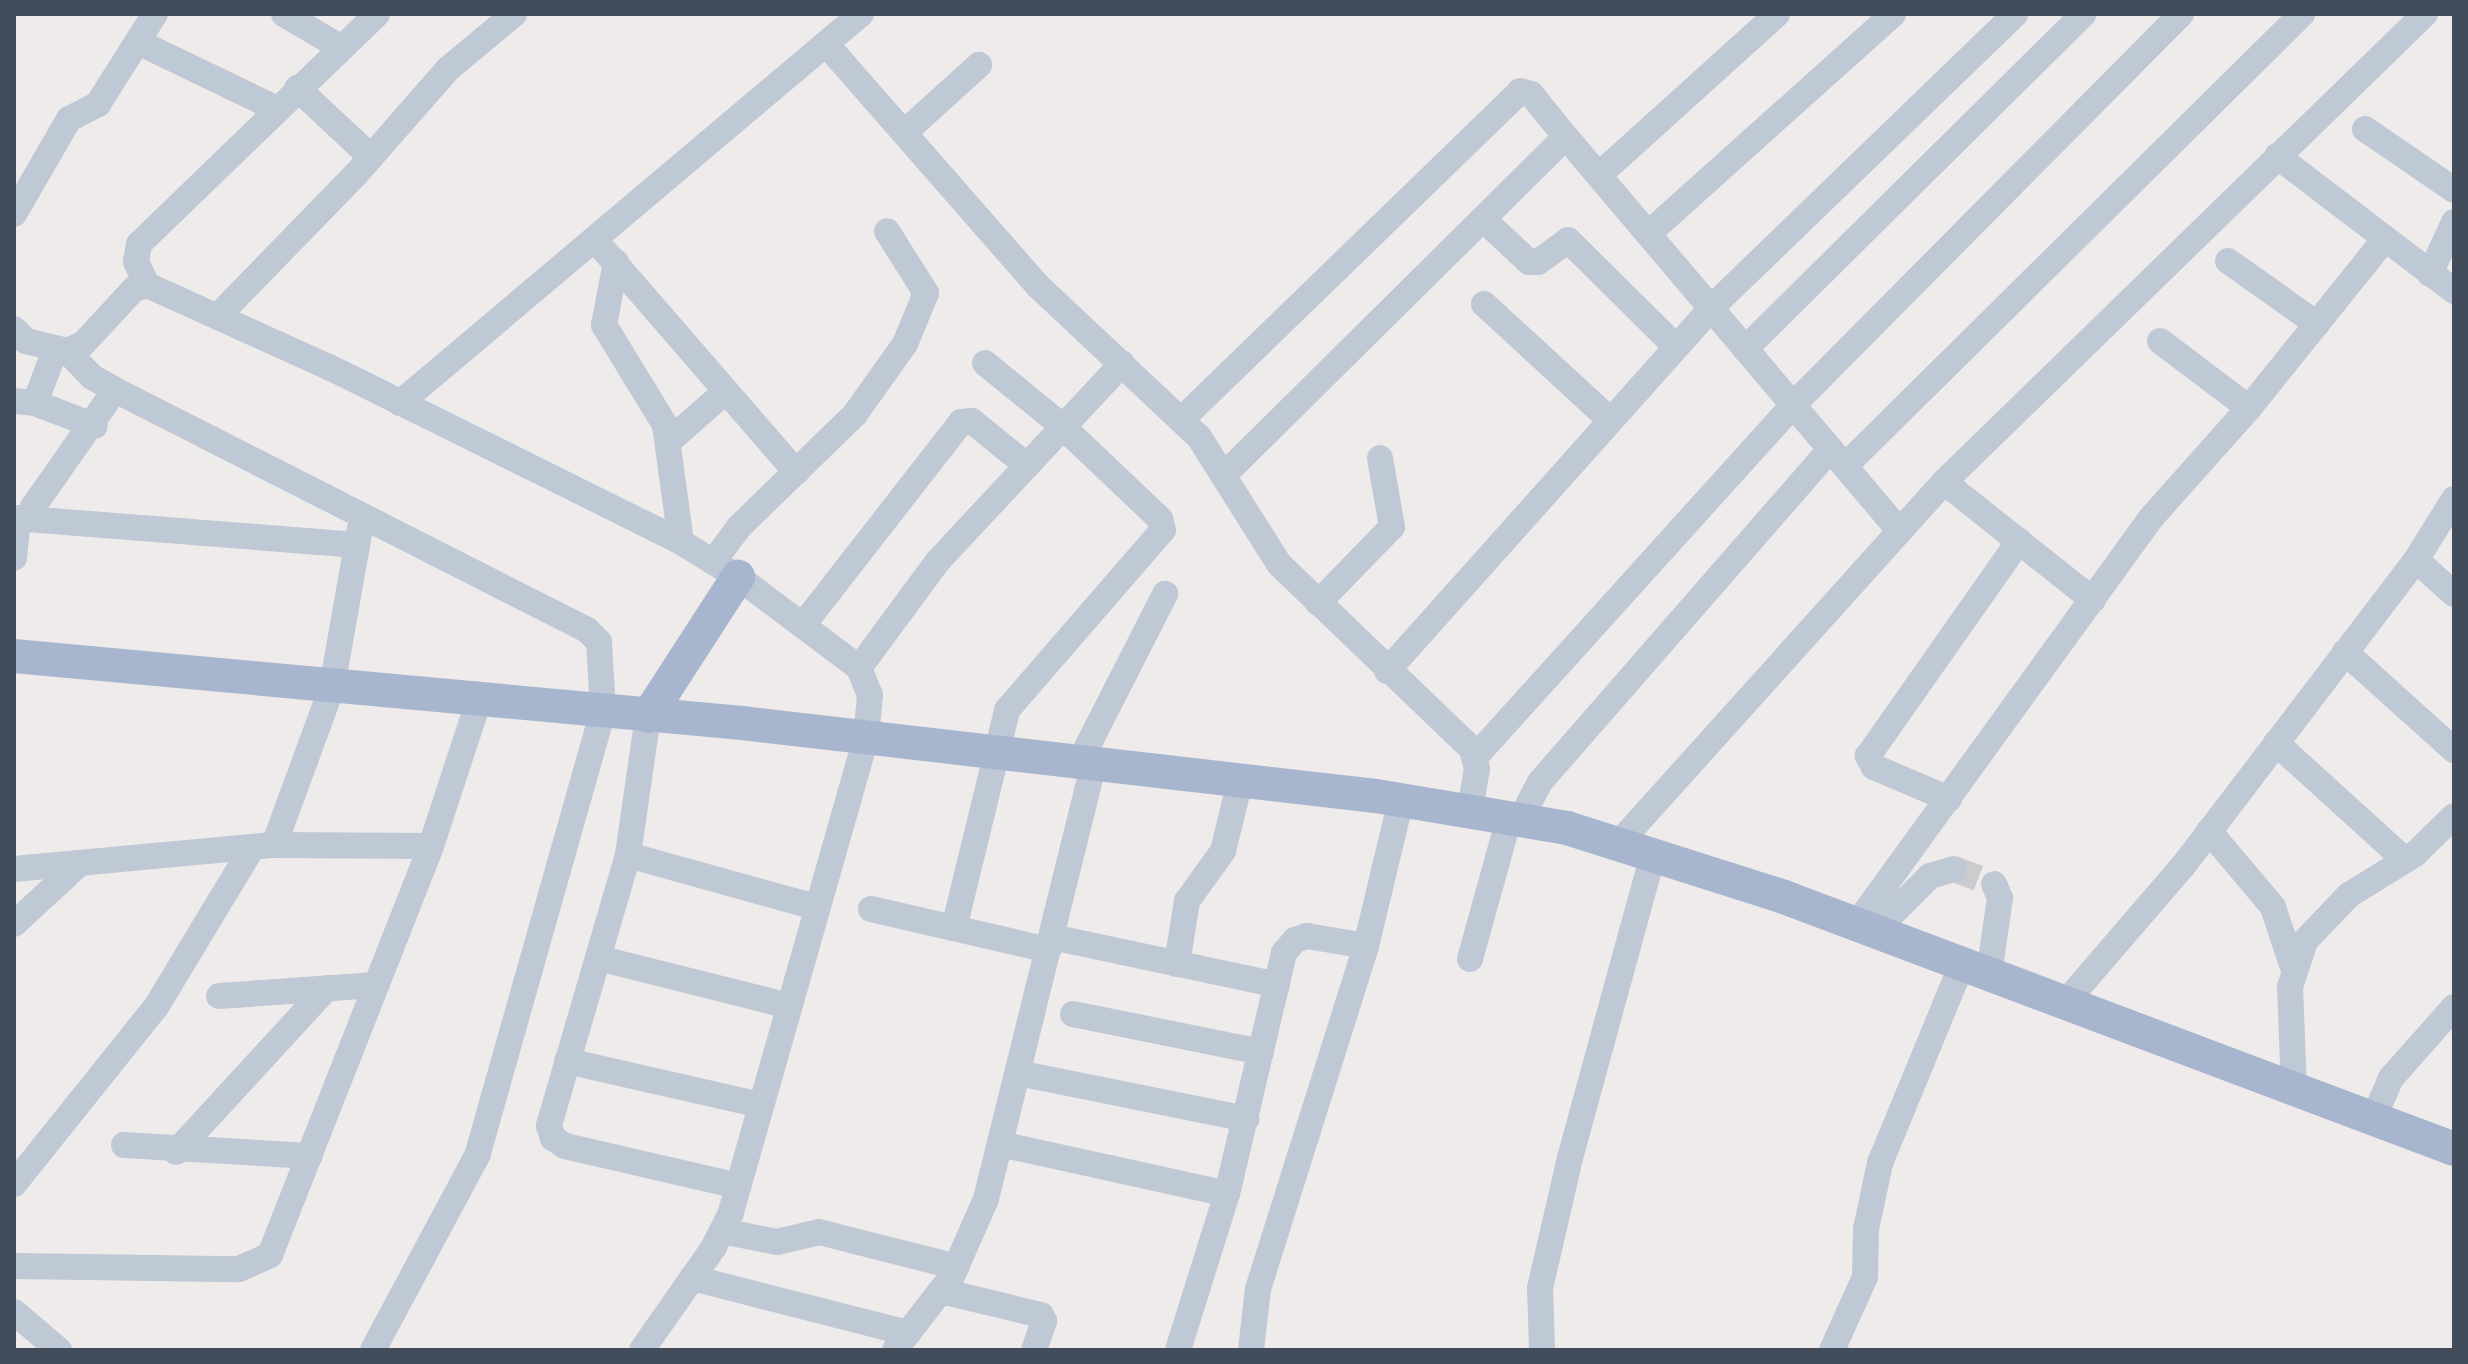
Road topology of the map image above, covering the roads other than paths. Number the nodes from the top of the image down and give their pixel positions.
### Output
1 (155, 14) edge
2 (284, 14) edge
3 (377, 14) edge
4 (514, 14) edge
5 (861, 14) edge
6 (1777, 14) edge
7 (1893, 14) edge
8 (2015, 14) edge
9 (2083, 14) edge
10 (2181, 14) edge
11 (2302, 14) edge
12 (2425, 14) edge
13 (138, 42) junction
14 (827, 45) junction
15 (340, 47) junction
16 (979, 65) dead end
17 (297, 88) junction
18 (275, 108) junction
19 (2365, 129) dead end
20 (905, 132) junction
21 (1566, 137) junction
22 (2277, 156) junction
23 (371, 157) junction
24 (1599, 175) junction
25 (2454, 190) edge
26 (16, 207) edge
27 (1483, 219) junction
28 (2454, 222) edge
29 (887, 231) dead end
30 (1648, 234) junction
31 (2384, 240) junction
32 (596, 241) junction
33 (2228, 261) dead end
34 (616, 262) junction
35 (2430, 274) junction
36 (147, 285) junction
37 (2454, 291) edge
38 (1484, 304) dead end
39 (1711, 308) junction
40 (218, 316) junction
41 (2317, 324) junction
42 (14, 329) edge
43 (2160, 341) dead end
44 (1675, 346) junction
45 (1745, 349) junction
46 (61, 350) junction
47 (985, 363) dead end
48 (1122, 364) junction
49 (115, 390) junction
50 (726, 391) junction
51 (25, 402) edge
52 (400, 403) junction
53 (1793, 405) junction
54 (2249, 408) junction
55 (1609, 419) junction
56 (1181, 420) junction
57 (1061, 425) junction
58 (95, 426) junction
59 (668, 442) junction
60 (1380, 458) dead end
61 (1838, 458) junction
62 (1026, 465) junction
63 (796, 472) junction
64 (1225, 474) junction
65 (1944, 482) junction
66 (2454, 499) edge
67 (363, 514) junction
68 (21, 519) edge
69 (1898, 529) junction
70 (2019, 541) junction
71 (681, 542) junction
72 (357, 545) junction
73 (14, 558) edge
74 (2416, 560) junction
75 (736, 577) junction
76 (1165, 594) dead end
77 (2454, 594) edge
78 (2093, 600) junction
79 (1318, 603) junction
80 (803, 625) junction
81 (2345, 652) junction
82 (14, 656) edge
83 (859, 668) junction
84 (1387, 671) junction
85 (332, 687) junction
86 (479, 700) junction
87 (603, 711) junction
88 (648, 716) junction
89 (866, 738) junction
90 (2276, 743) junction
91 (2454, 750) edge
92 (995, 753) junction
93 (1476, 756) junction
94 (1087, 764) junction
95 (1240, 781) junction
96 (1949, 799) junction
97 (1401, 800) junction
98 (1470, 809) junction
99 (2454, 816) edge
100 (1514, 819) junction
101 (2209, 831) junction
102 (1618, 844) junction
103 (263, 846) junction
104 (431, 846) junction
105 (628, 855) junction
106 (1653, 855) junction
107 (2409, 858) junction
108 (78, 865) junction
109 (14, 869) edge
110 (1954, 869) dead end
111 (1994, 884) dead end
112 (816, 907) junction
113 (871, 909) dead end
114 (14, 924) edge
115 (954, 928) junction
116 (1866, 928) junction
117 (1050, 943) junction
118 (1366, 946) junction
119 (598, 958) junction
120 (1470, 959) dead end
121 (1177, 964) junction
122 (2293, 968) junction
123 (1975, 969) junction
124 (376, 985) junction
125 (1277, 985) junction
126 (326, 989) junction
127 (219, 996) dead end
128 (2065, 1003) junction
129 (789, 1006) junction
130 (2454, 1007) edge
131 (1073, 1014) dead end
132 (1261, 1052) junction
133 (567, 1061) junction
134 (1018, 1073) junction
135 (2294, 1090) junction
136 (761, 1105) junction
137 (1246, 1119) junction
138 (2373, 1120) junction
139 (1000, 1144) junction
140 (124, 1145) dead end
141 (2454, 1149) edge
142 (176, 1152) junction
143 (310, 1156) junction
144 (14, 1184) edge
145 (738, 1186) junction
146 (1227, 1194) junction
147 (722, 1231) junction
148 (14, 1266) edge
149 (957, 1267) junction
150 (692, 1278) junction
151 (941, 1291) junction
152 (14, 1312) edge
153 (902, 1342) edge
154 (59, 1350) edge
155 (373, 1350) edge
156 (642, 1350) edge
157 (1034, 1350) edge
158 (1178, 1350) edge
159 (1251, 1350) edge
160 (1542, 1350) edge
161 (1832, 1350) edge

1 - 13 street
2 - 15 street
3 - 15 street
4 - 23 street
5 - 14 street
6 - 24 street
7 - 30 street
8 - 39 street
9 - 45 street
10 - 53 street
11 - 61 street
12 - 22 street
13 - 18 street
13 - 26 street
14 - 20 street
14 - 32 street
15 - 17 street
16 - 20 street
17 - 18 street
17 - 23 street
18 - 36 street
19 - 25 street
20 - 48 street
21 - 24 street
21 - 27 street
21 - 56 street
22 - 31 street
22 - 65 street
23 - 40 street
24 - 30 street
27 - 44 street
27 - 64 street
28 - 35 street
29 - 63 street
30 - 39 street
31 - 35 street
31 - 41 street
32 - 34 street
32 - 52 street
33 - 41 street
34 - 50 street
34 - 59 street
35 - 37 street
36 - 40 street
36 - 46 street
38 - 55 street
39 - 44 street
39 - 45 street
40 - 52 street
41 - 54 street
42 - 46 street
43 - 54 street
44 - 55 street
45 - 53 street
46 - 49 street
46 - 51 street
47 - 57 street
48 - 56 street
48 - 57 street
49 - 58 street
49 - 67 street
50 - 59 street
50 - 63 street
51 - 58 street
52 - 71 street
53 - 61 street
53 - 93 street
54 - 78 street
55 - 84 street
56 - 64 street
57 - 62 street
57 - 92 street
58 - 68 street
59 - 71 street
60 - 79 street
61 - 69 street
61 - 100 street
62 - 80 street
62 - 83 street
63 - 75 street
64 - 79 street
65 - 69 street
65 - 70 street
66 - 74 street
67 - 72 street
67 - 87 street
68 - 72 street
68 - 73 street
69 - 102 street
70 - 78 street
70 - 96 street
71 - 75 street
72 - 85 street
74 - 77 street
74 - 81 street
75 - 80 street
75 - 88 main road
76 - 94 street
78 - 96 street
79 - 84 street
80 - 83 street
81 - 90 street
81 - 91 street
82 - 85 main road
83 - 89 street
84 - 93 street
85 - 86 main road
85 - 103 street
86 - 87 main road
86 - 104 street
87 - 88 main road
87 - 155 street
88 - 89 main road
88 - 105 street
89 - 92 main road
89 - 112 street
90 - 101 street
90 - 107 street
92 - 94 main road
92 - 115 street
93 - 98 street
94 - 95 main road
94 - 117 street
95 - 97 main road
95 - 121 street
96 - 116 street
97 - 98 main road
97 - 118 street
98 - 100 main road
99 - 107 street
100 - 102 main road
100 - 120 street
101 - 122 street
101 - 128 street
102 - 106 main road
103 - 104 street
103 - 108 street
103 - 144 street
104 - 124 street
105 - 112 street
105 - 119 street
106 - 116 main road
106 - 160 street
107 - 122 street
108 - 109 street
108 - 114 street
110 - 116 street
111 - 123 street
112 - 129 street
113 - 115 street
115 - 117 street
116 - 123 main road
117 - 121 street
117 - 134 street
118 - 125 street
118 - 159 street
119 - 129 street
119 - 133 street
121 - 125 street
122 - 135 street
123 - 128 main road
123 - 161 street
124 - 126 street
124 - 143 street
125 - 132 street
126 - 127 street
126 - 142 street
128 - 135 main road
129 - 136 street
130 - 138 street
131 - 132 street
132 - 137 street
133 - 136 street
133 - 145 street
134 - 137 street
134 - 139 street
135 - 138 main road
136 - 145 street
137 - 146 street
138 - 141 main road
139 - 146 street
139 - 149 street
140 - 142 street
142 - 143 street
143 - 148 street
145 - 147 street
146 - 158 street
147 - 149 street
147 - 150 street
149 - 151 street
150 - 153 street
150 - 156 street
151 - 153 street
151 - 157 street
152 - 154 street

